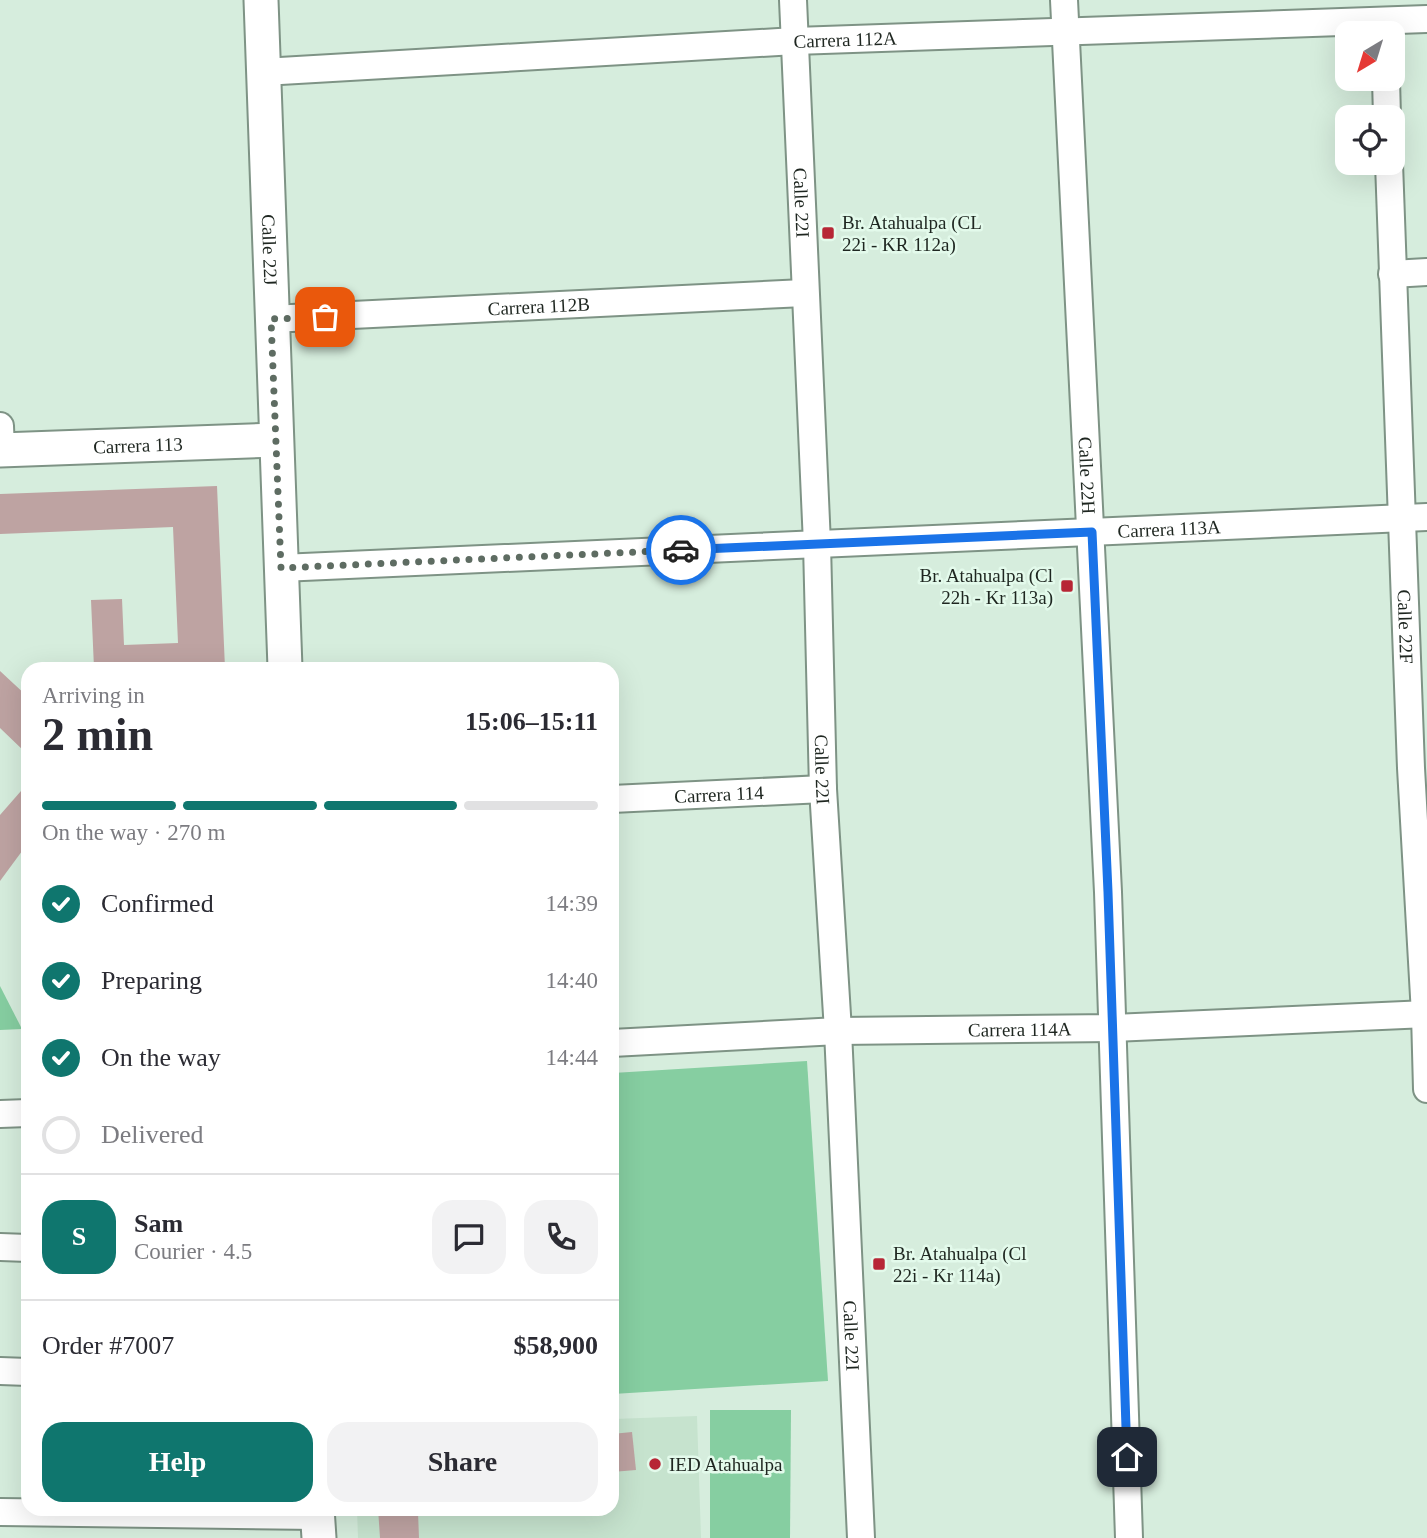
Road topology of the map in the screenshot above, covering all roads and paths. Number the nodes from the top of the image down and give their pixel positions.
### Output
1 (261, 0) edge
2 (793, 0) edge
3 (1064, 0) edge
4 (1384, 18) edge
5 (1427, 19) edge
6 (1065, 33) junction
7 (795, 41) junction
8 (263, 72) junction
9 (1389, 175) edge
10 (1427, 272) edge
11 (1392, 274) junction
12 (804, 293) junction
13 (271, 319) junction
14 (0, 426) edge
15 (276, 440) junction
16 (0, 450) edge
17 (1414, 517) edge
18 (1092, 532) junction
19 (817, 544) junction
20 (281, 568) junction
21 (285, 662) edge
22 (1419, 768) edge
23 (823, 789) junction
24 (619, 799) edge
25 (1426, 1014) edge
26 (1113, 1028) junction
27 (838, 1031) junction
28 (619, 1043) edge
29 (1427, 1089) edge
30 (21, 1113) edge
31 (0, 1114) edge
32 (0, 1247) edge
33 (21, 1248) edge
34 (0, 1371) edge
35 (21, 1372) edge
36 (0, 1512) edge
37 (21, 1512) edge
38 (235, 1516) edge
39 (318, 1521) edge
40 (861, 1538) edge
41 (1129, 1538) edge

1 - 8 street, Calle 22J
2 - 7 street, Calle 22I
3 - 6 street, Calle 22H
4 - 5 street, Carrera 112A
4 - 6 street, Carrera 112A
6 - 7 street, Carrera 112A
6 - 18 street, Calle 22H
7 - 8 street, Carrera 112A
7 - 12 street, Calle 22I
8 - 13 street, Calle 22J
9 - 11 street, Calle 22F
10 - 11 street
11 - 17 street, Calle 22F
12 - 13 street, Carrera 112B
12 - 19 street, Calle 22I
13 - 15 street, Calle 22J
14 - 16 street
15 - 16 street, Carrera 113
15 - 20 street, Calle 22J
17 - 18 street, Carrera 113A
17 - 22 street, Calle 22F
18 - 19 street, Carrera 113A
18 - 26 street, Calle 22H
19 - 20 street, Carrera 113A
19 - 23 street, Calle 22I
20 - 21 street, Calle 22J
22 - 25 street, Calle 22F
23 - 24 street, Carrera 114
23 - 27 street, Calle 22I
25 - 26 street, Carrera 114A
25 - 29 street, Calle 22F
26 - 27 street, Carrera 114A
26 - 41 street, Calle 22H
27 - 28 street, Carrera 114A
27 - 40 street, Calle 22I
30 - 31 street
32 - 33 street
34 - 35 street
36 - 37 street
38 - 39 street

